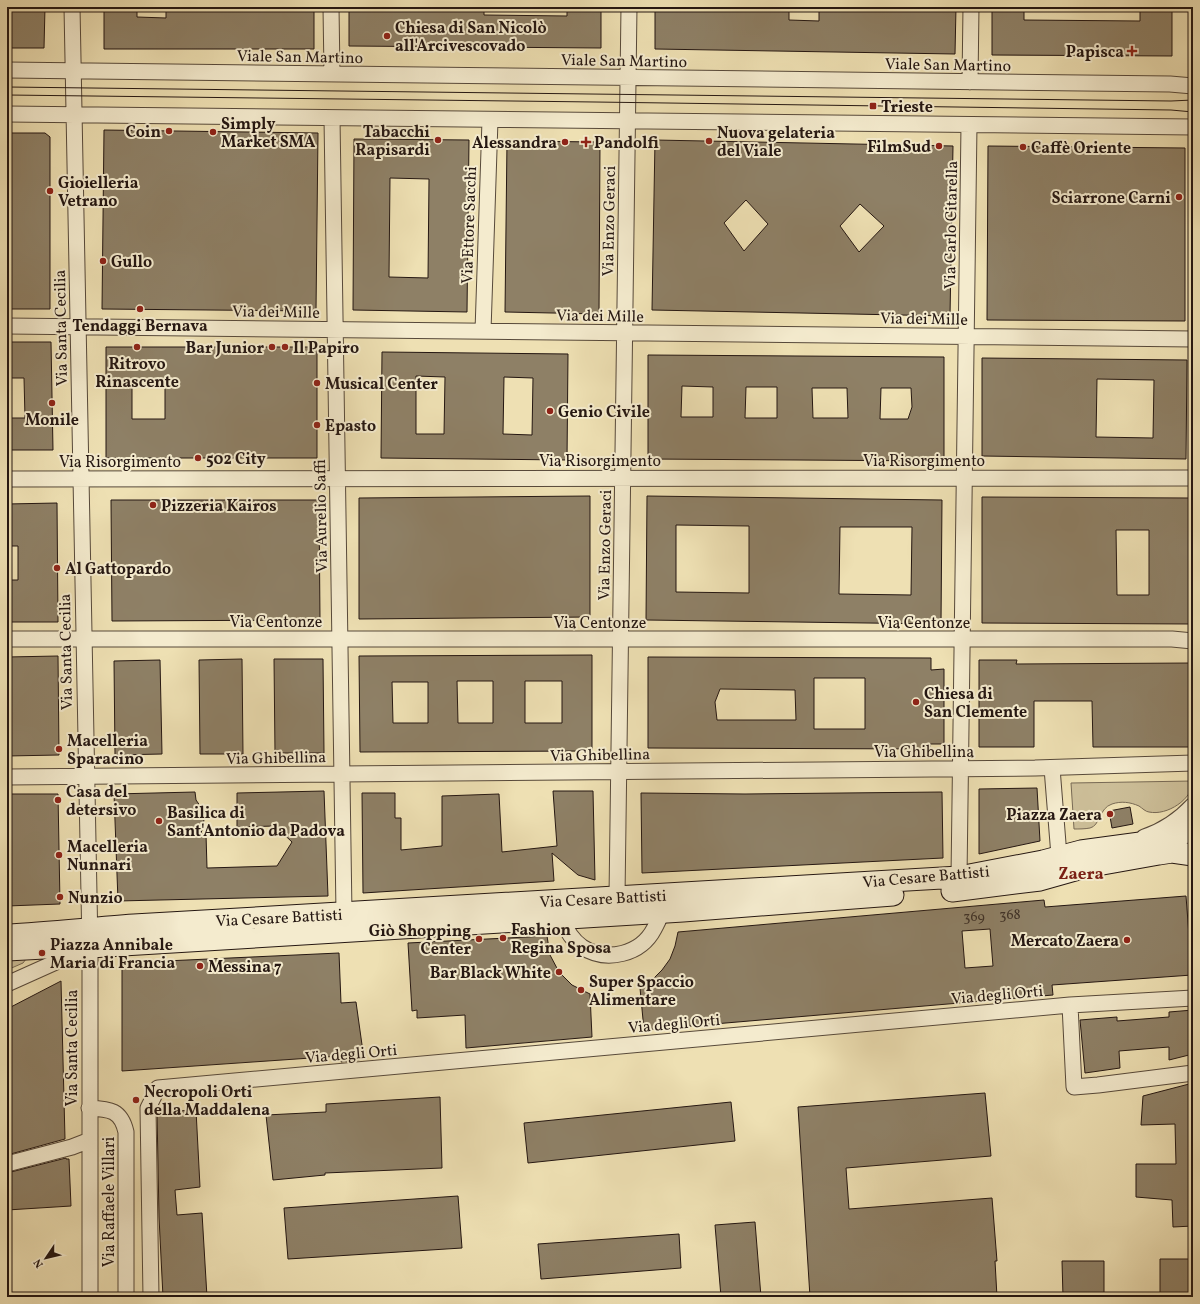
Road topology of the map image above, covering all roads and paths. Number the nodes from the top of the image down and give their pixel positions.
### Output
1 (72, 7) edge
2 (331, 7) edge
3 (629, 7) edge
4 (971, 7) edge
5 (7, 70) edge
6 (73, 71) junction
7 (332, 74) junction
8 (628, 78) junction
9 (970, 82) junction
10 (1193, 86) edge
11 (7, 114) edge
12 (74, 115) junction
13 (332, 118) junction
14 (490, 120) junction
15 (627, 121) junction
16 (970, 125) junction
17 (1193, 127) edge
18 (7, 326) edge
19 (78, 326) junction
20 (335, 329) junction
21 (483, 331) junction
22 (624, 333) junction
23 (966, 337) junction
24 (1193, 340) edge
25 (622, 478) junction
26 (965, 478) junction
27 (1193, 478) edge
28 (7, 479) edge
29 (80, 479) junction
30 (337, 479) junction
31 (7, 639) edge
32 (83, 639) junction
33 (340, 639) junction
34 (621, 639) junction
35 (962, 640) junction
36 (1193, 640) edge
37 (1193, 763) edge
38 (960, 768) junction
39 (1052, 768) junction
40 (619, 772) junction
41 (342, 774) junction
42 (7, 777) edge
43 (86, 777) junction
44 (1193, 805) edge
45 (1193, 828) edge
46 (1122, 845) junction
47 (1193, 855) edge
48 (1059, 856) junction
49 (1193, 869) edge
50 (959, 877) junction
51 (1040, 880) junction
52 (617, 897) junction
53 (661, 912) junction
54 (344, 913) junction
55 (561, 918) junction
56 (7, 935) edge
57 (89, 938) junction
58 (7, 950) edge
59 (7, 984) edge
60 (1193, 998) edge
61 (1070, 1005) junction
62 (1193, 1073) edge
63 (90, 1108) junction
64 (90, 1140) junction
65 (7, 1164) edge
66 (90, 1297) edge
67 (126, 1297) edge
68 (151, 1297) edge

1 - 6 street, Via Santa Cecilia
2 - 7 street
3 - 8 street, Via Enzo Geraci
4 - 9 street
5 - 6 street, Viale San Martino
6 - 7 street, Viale San Martino
6 - 12 street, Via Santa Cecilia
7 - 8 street, Viale San Martino
8 - 9 street, Viale San Martino
8 - 15 street, Via Enzo Geraci
9 - 10 street, Viale San Martino
11 - 12 street
12 - 13 street
12 - 19 street, Via Santa Cecilia
13 - 14 street
13 - 20 street, Via Aurelio Saffi
14 - 15 street
14 - 21 street, Via Ettore Sacchi
15 - 16 street
15 - 22 street, Via Enzo Geraci
16 - 17 street
16 - 23 street, Via Carlo Citarella
18 - 19 street, Via dei Mille
19 - 20 street, Via dei Mille
19 - 29 street, Via Santa Cecilia
20 - 21 street, Via dei Mille
20 - 30 street, Via Aurelio Saffi
21 - 22 street, Via dei Mille
22 - 23 street, Via dei Mille
22 - 25 street, Via Enzo Geraci
23 - 24 street, Via dei Mille
23 - 26 street, Via Carlo Citarella
25 - 26 street, Via Risorgimento
25 - 30 street, Via Risorgimento
25 - 34 street, Via Enzo Geraci
26 - 27 street, Via Risorgimento
26 - 35 street, Via Carlo Citarella
28 - 29 street, Via Risorgimento
29 - 30 street, Via Risorgimento
29 - 32 street, Via Santa Cecilia
30 - 33 street, Via Aurelio Saffi
31 - 32 street, Via Centonze
32 - 33 street, Via Centonze
32 - 43 street, Via Santa Cecilia
33 - 34 street, Via Centonze
33 - 41 street, Via Aurelio Saffi
34 - 35 street, Via Centonze
34 - 40 street, Via Enzo Geraci
35 - 36 street, Via Centonze
35 - 38 street, Via Carlo Citarella
37 - 39 street, Via Ghibellina
38 - 39 street, Via Ghibellina
38 - 40 street, Via Ghibellina
38 - 50 street, Via Carlo Citarella
39 - 48 street
40 - 41 street, Via Ghibellina
40 - 52 street, Via Enzo Geraci
41 - 43 street, Via Ghibellina
41 - 54 street, Via Aurelio Saffi
42 - 43 street, Via Ghibellina
43 - 57 street, Via Santa Cecilia
44 - 46 street
45 - 46 main road, Via Cesare Battisti
46 - 48 main road, Via Cesare Battisti
47 - 51 main road, Via Cesare Battisti
48 - 50 main road, Via Cesare Battisti
49 - 51 main road
50 - 52 main road, Via Cesare Battisti
51 - 53 main road, Via Cesare Battisti
52 - 54 main road, Via Cesare Battisti
53 - 55 main road, Via Cesare Battisti
53 - 55 street
54 - 57 main road, Via Cesare Battisti
55 - 57 main road, Via Cesare Battisti
56 - 57 main road, Via Cesare Battisti
57 - 58 main road, Via Cesare Battisti
57 - 59 street
57 - 63 street, Via Santa Cecilia
60 - 61 street, Via degli Orti
61 - 62 street
61 - 68 street, Via degli Orti
63 - 64 street, Via Santa Cecilia
63 - 67 street, Via Raffaele Villari
64 - 65 street
64 - 66 street, Via Santa Cecilia

